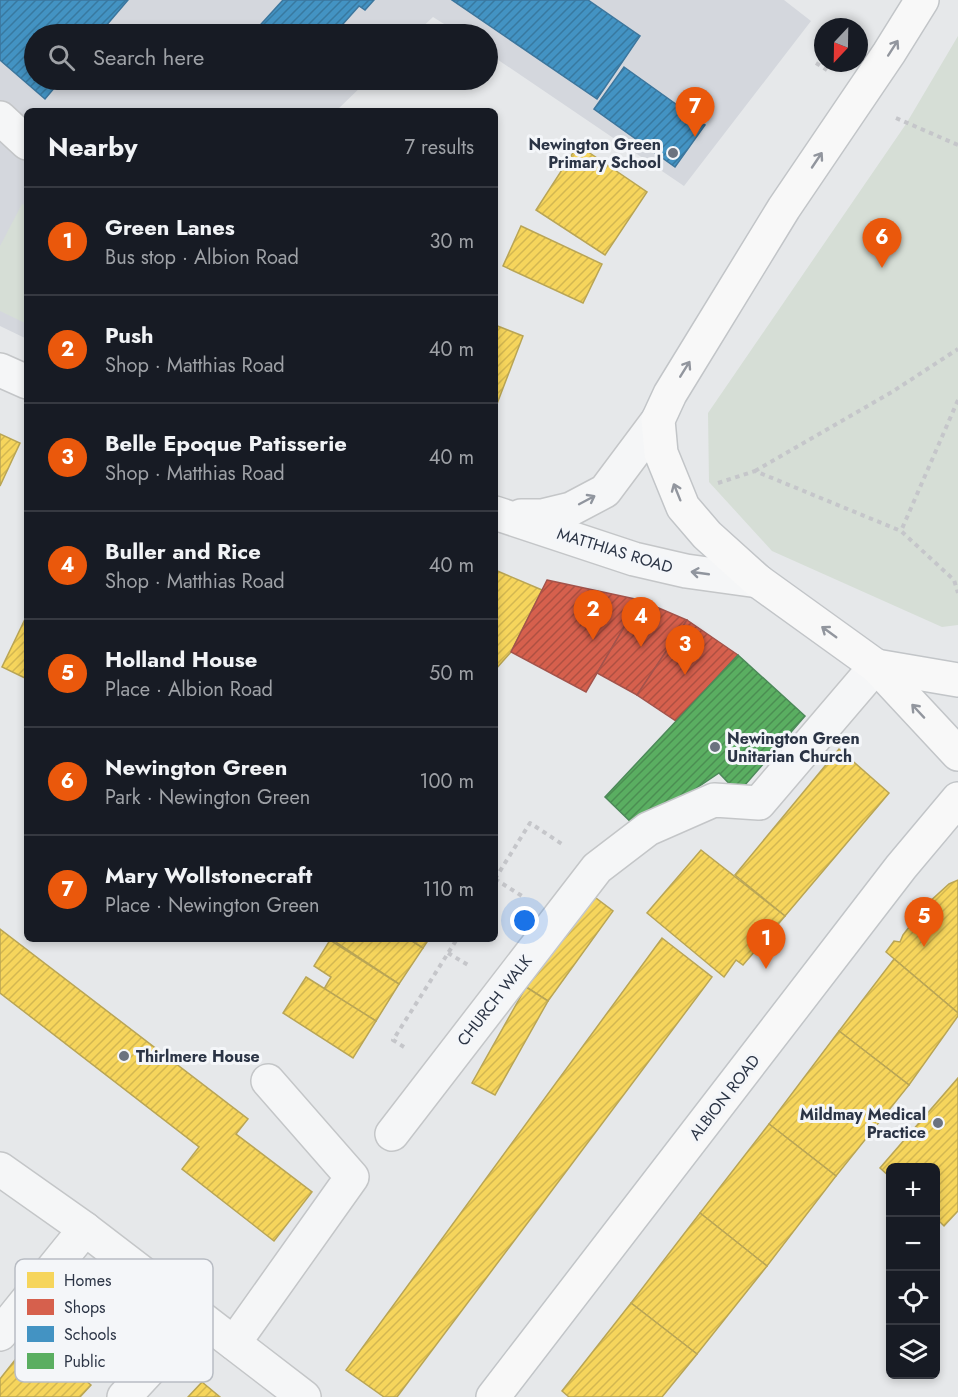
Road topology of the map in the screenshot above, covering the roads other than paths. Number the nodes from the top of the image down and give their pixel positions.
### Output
1 (922, 0) edge
2 (0, 118) edge
3 (24, 140) edge
4 (0, 370) edge
5 (24, 381) edge
6 (658, 420) junction
7 (503, 515) edge
8 (758, 581) junction
9 (876, 666) junction
10 (958, 680) edge
11 (958, 754) edge
12 (958, 799) edge
13 (268, 1081) dead end
14 (392, 1134) dead end
15 (0, 1169) edge
16 (85, 1229) junction
17 (61, 1259) edge
18 (124, 1259) edge
19 (15, 1315) edge
20 (213, 1328) edge
21 (0, 1334) edge
22 (234, 1343) junction
23 (138, 1382) edge
24 (124, 1397) edge
25 (304, 1397) edge
26 (493, 1397) edge

6 -> 1 main road
2 - 3 street
4 - 5 street
7 -> 6 street, MATTHIAS ROAD
8 -> 6 main road
8 -> 7 street, MATTHIAS ROAD
9 -> 8 main road
9 - 10 main road
11 -> 9 main road
9 - 14 street, CHURCH WALK
12 - 26 main road, ALBION ROAD
13 - 22 street
15 - 16 street
16 - 17 street
16 - 18 street
19 - 21 street
20 - 22 street
22 - 25 street
23 - 24 street

